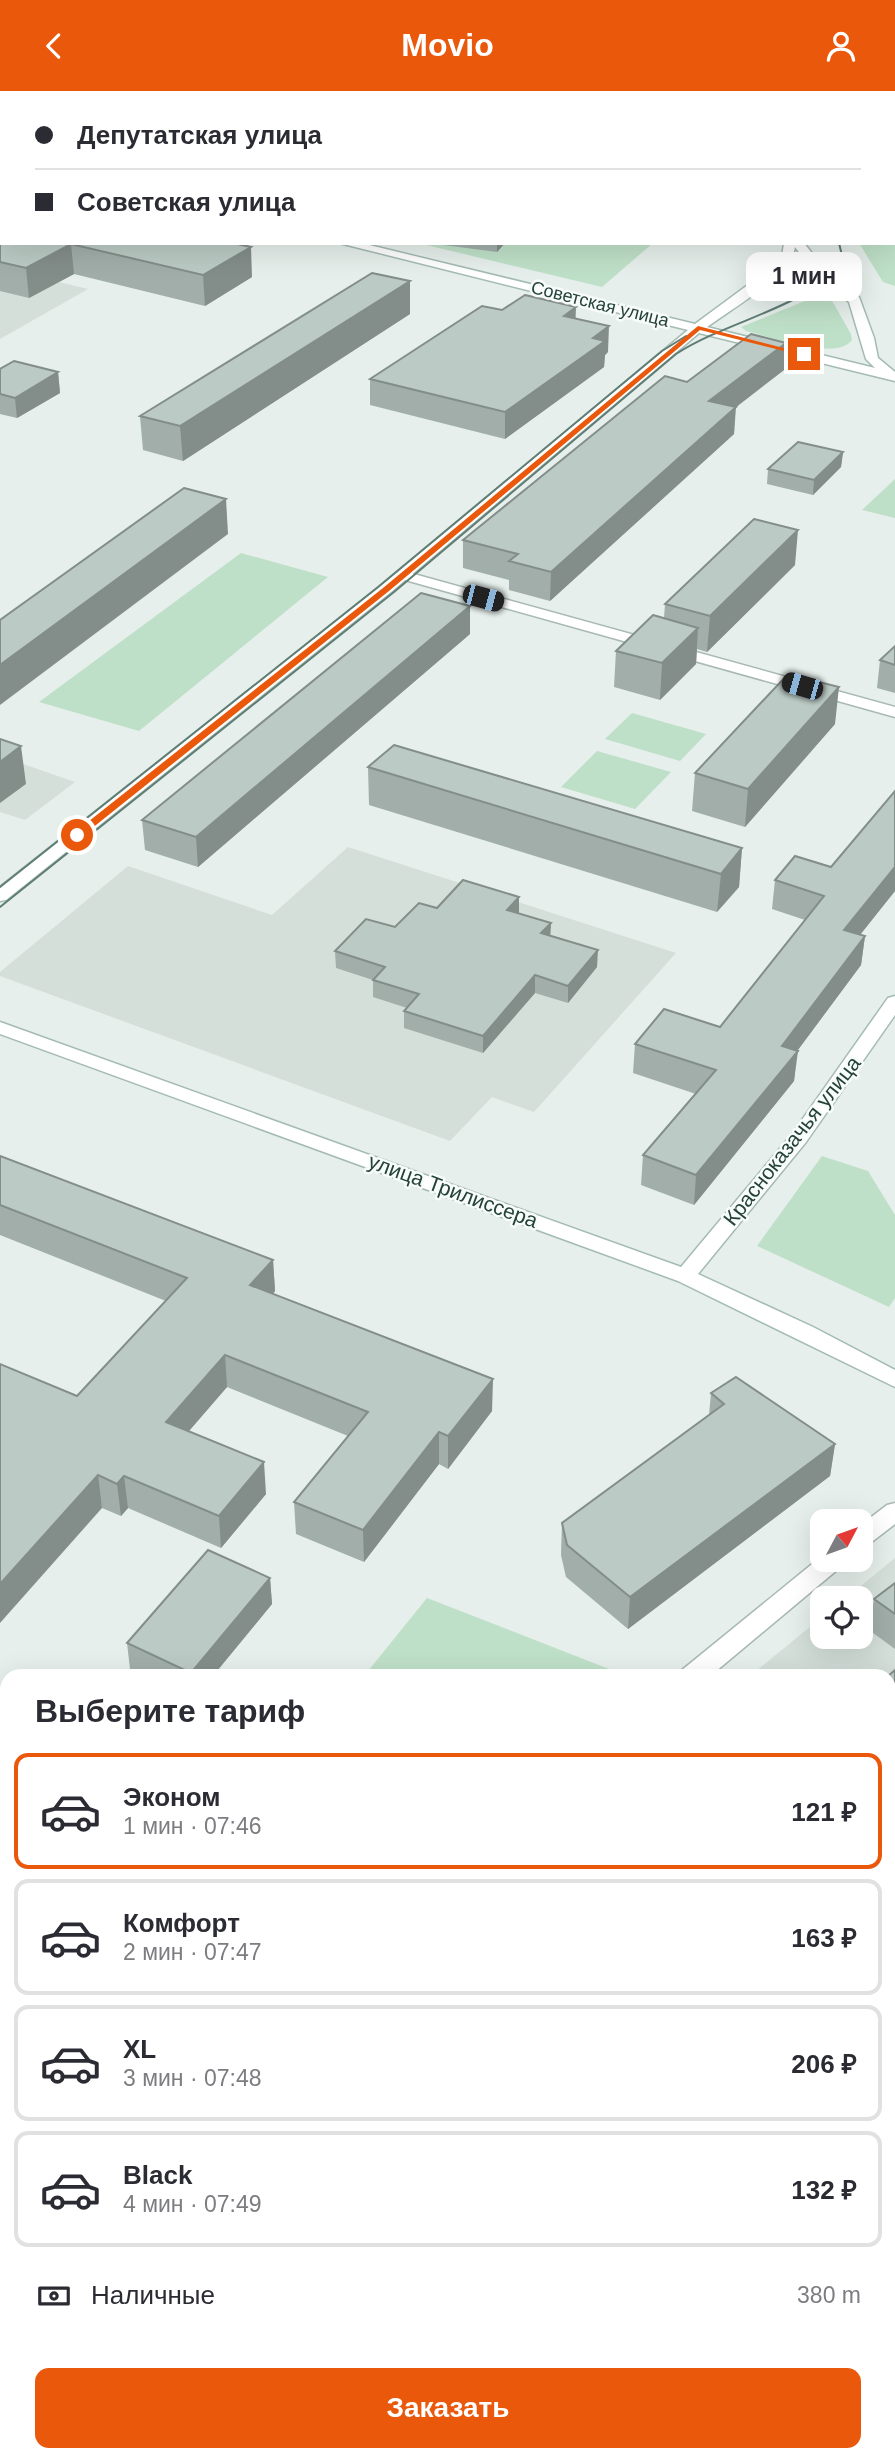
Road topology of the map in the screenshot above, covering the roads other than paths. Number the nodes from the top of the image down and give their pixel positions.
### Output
1 (353, 245) edge
2 (790, 245) edge
3 (800, 245) edge
4 (698, 328) junction
5 (868, 338) junction
6 (804, 354) junction
7 (895, 377) edge
8 (403, 575) junction
9 (895, 712) edge
10 (0, 896) edge
11 (895, 1002) edge
12 (0, 1028) edge
13 (685, 1276) junction
14 (895, 1379) edge
15 (895, 1511) edge
16 (873, 1528) edge
17 (819, 1572) edge
18 (701, 1669) edge

1 - 4 main road, Советская улица
2 - 4 main road
3 - 5 main road
4 - 6 main road, Советская улица
4 - 8 main road
5 - 6 main road
5 - 7 main road
6 - 7 main road, Советская улица
8 - 9 main road
8 - 10 main road
11 - 13 main road, Красноказачья улица
12 - 13 main road, улица Трилиссера
13 - 14 main road, улица Трилиссера
15 - 16 main road
17 - 18 main road

